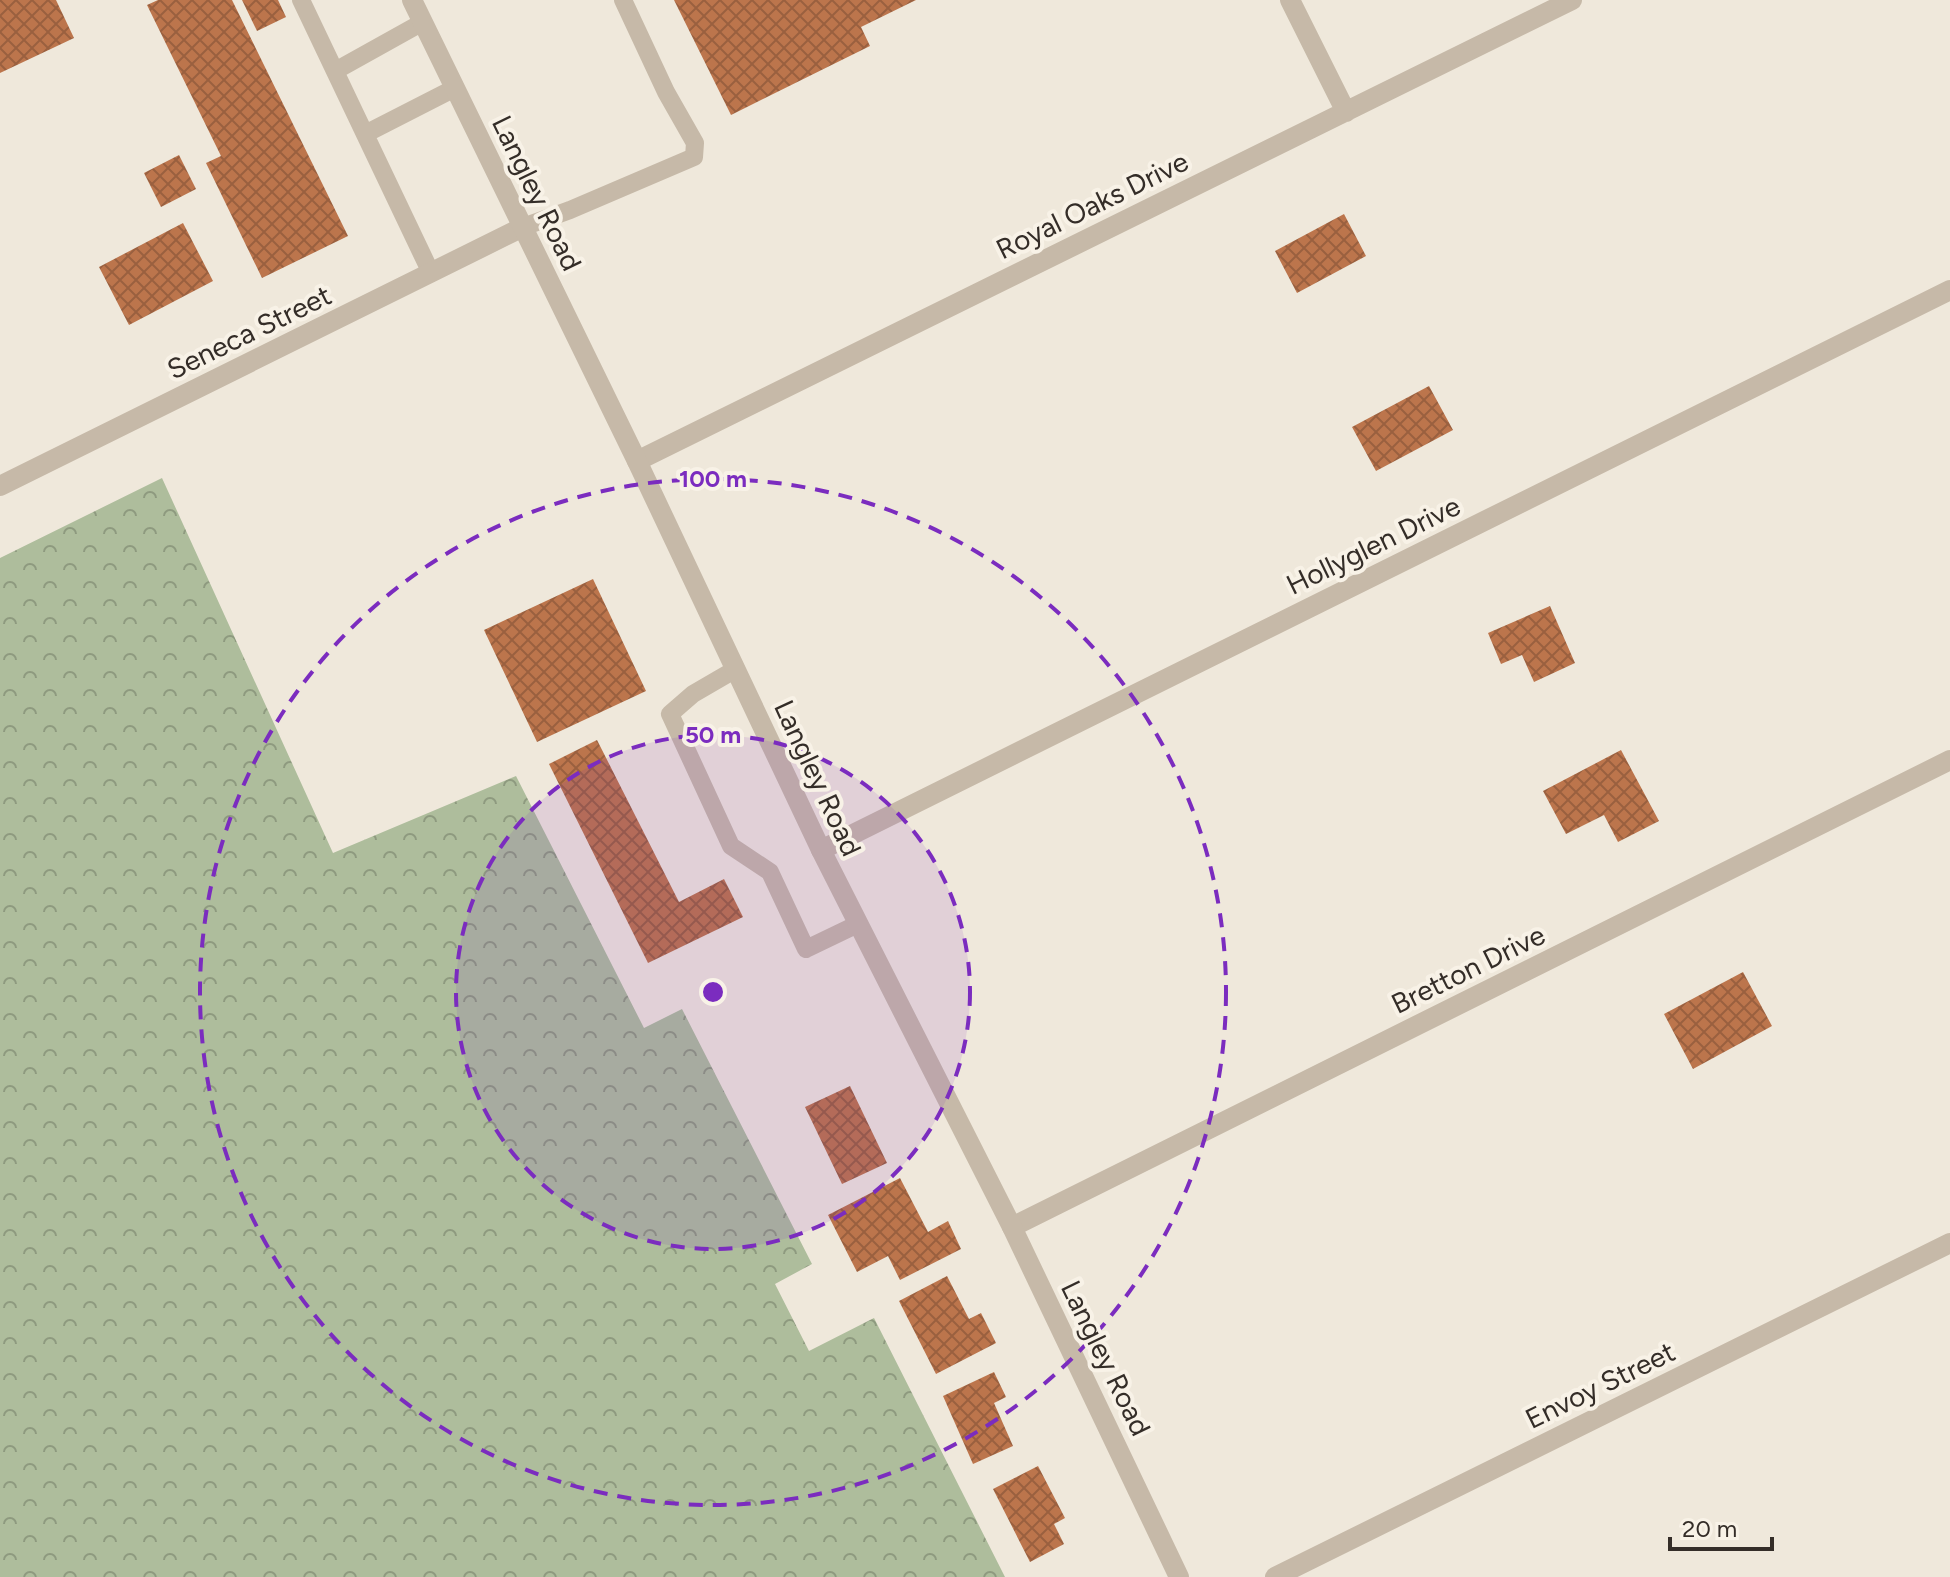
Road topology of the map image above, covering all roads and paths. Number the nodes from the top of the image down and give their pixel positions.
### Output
1 (301, 0) edge
2 (412, 0) edge
3 (623, 0) edge
4 (1290, 0) edge
5 (1572, 0) edge
6 (423, 22) junction
7 (335, 71) junction
8 (455, 88) junction
9 (1346, 112) junction
10 (365, 134) junction
11 (523, 227) junction
12 (431, 273) junction
13 (1950, 290) edge
14 (637, 461) junction
15 (0, 486) edge
16 (736, 669) junction
17 (1950, 760) edge
18 (821, 850) junction
19 (858, 924) junction
20 (1012, 1227) junction
21 (1950, 1243) edge
22 (1179, 1577) edge
23 (1275, 1577) edge

1 - 7 lane
2 - 6 street, Langley Road
3 - 11 lane
4 - 9 street
5 - 9 street, Royal Oaks Drive
6 - 7 lane
6 - 8 street, Langley Road
7 - 10 lane
8 - 10 lane
8 - 11 street, Langley Road
9 - 14 street, Royal Oaks Drive
10 - 12 lane
11 - 12 street, Seneca Street
11 - 14 street, Langley Road
12 - 15 street, Seneca Street
13 - 18 street, Hollyglen Drive
14 - 16 street, Langley Road
16 - 18 street, Langley Road
16 - 19 lane
17 - 20 street, Bretton Drive
18 - 19 street, Langley Road
19 - 20 street, Langley Road
20 - 22 street, Langley Road
21 - 23 street, Envoy Street

